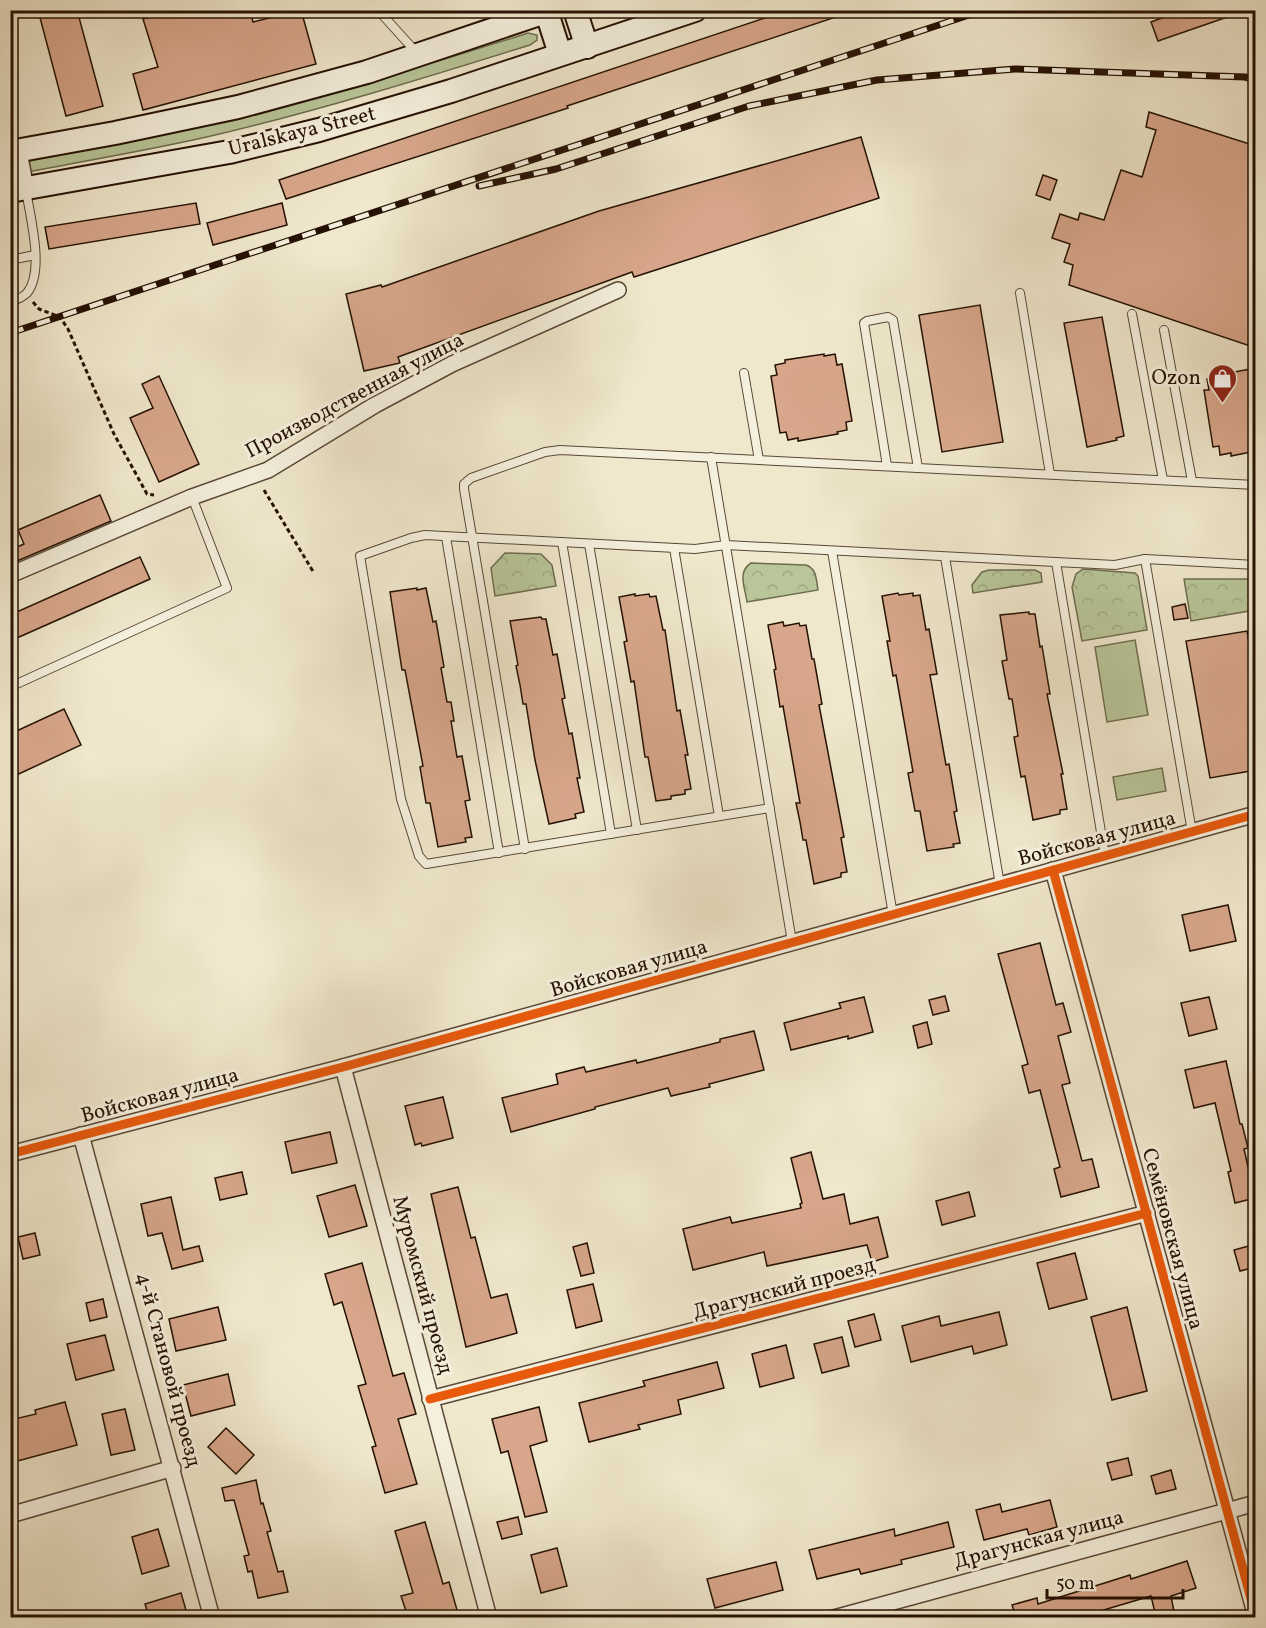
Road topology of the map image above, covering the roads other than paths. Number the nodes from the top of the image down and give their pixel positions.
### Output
1 (378, 10) edge
2 (575, 10) edge
3 (695, 10) edge
4 (548, 11) edge
5 (587, 47) junction
6 (560, 54) junction
7 (419, 55) junction
8 (15, 151) edge
9 (18, 190) edge
10 (35, 255) junction
11 (10, 260) edge
12 (618, 290) dead end
13 (1020, 293) dead end
14 (10, 302) edge
15 (1132, 315) dead end
16 (1164, 330) dead end
17 (744, 373) dead end
18 (711, 457) junction
19 (759, 460) junction
20 (887, 466) junction
21 (918, 468) junction
22 (1050, 474) junction
23 (1163, 480) junction
24 (1192, 481) junction
25 (1256, 484) edge
26 (192, 497) junction
27 (446, 537) junction
28 (472, 538) junction
29 (562, 542) junction
30 (589, 544) junction
31 (726, 545) junction
32 (674, 548) junction
33 (832, 551) junction
34 (945, 556) junction
35 (1146, 559) junction
36 (1056, 562) junction
37 (1256, 565) edge
38 (10, 575) edge
39 (10, 687) edge
40 (770, 808) junction
41 (1256, 814) edge
42 (719, 816) junction
43 (637, 830) junction
44 (1192, 832) junction
45 (611, 834) junction
46 (525, 849) junction
47 (499, 853) junction
48 (1105, 856) junction
49 (1053, 870) junction
50 (1000, 885) junction
51 (893, 915) junction
52 (792, 942) junction
53 (343, 1067) junction
54 (81, 1135) junction
55 (10, 1154) edge
56 (1147, 1213) junction
57 (430, 1399) junction
58 (173, 1468) junction
59 (1256, 1503) edge
60 (1227, 1511) junction
61 (10, 1515) edge
62 (212, 1617) edge
63 (489, 1617) edge
64 (834, 1617) edge
65 (1256, 1617) edge

1 - 7 lane
2 - 5 main road
3 - 5 main road, Uralskaya Street
4 - 6 main road
4 - 7 main road, Uralskaya Street
5 - 6 main road, Uralskaya Street
6 - 9 main road, Uralskaya Street
7 - 8 main road, Uralskaya Street
8 - 9 street
9 - 10 lane
10 - 11 lane
10 - 14 lane
12 - 26 street, Производственная улица
13 - 22 lane
15 - 23 lane
16 - 24 lane
17 - 19 lane
18 - 19 lane
18 - 28 lane
18 - 31 lane
19 - 20 lane
20 - 21 lane
20 - 21 lane
21 - 22 lane
22 - 23 lane
23 - 24 lane
24 - 25 lane
26 - 38 street, Производственная улица
26 - 39 lane
27 - 28 lane
27 - 47 lane
27 - 47 lane
28 - 29 lane
28 - 46 lane
29 - 30 lane
29 - 45 lane
30 - 32 lane
30 - 43 lane
31 - 32 lane
31 - 33 lane
31 - 40 lane
32 - 42 lane
33 - 34 lane
33 - 51 lane
34 - 36 lane
34 - 50 lane
35 - 36 lane
35 - 37 lane
35 - 44 lane
36 - 48 lane
40 - 42 lane
40 - 52 lane
41 - 44 street, Войсковая улица
42 - 43 lane
43 - 45 lane
44 - 48 street, Войсковая улица
45 - 46 lane
46 - 47 lane
48 - 49 street, Войсковая улица
49 - 50 street, Войсковая улица
49 - 56 street, Семёновская улица
50 - 51 street, Войсковая улица
51 - 52 street, Войсковая улица
52 - 53 street, Войсковая улица
53 - 54 street, Войсковая улица
53 - 57 street, Муромский проезд
54 - 55 street, Войсковая улица
54 - 58 street, 4-й Становой проезд
56 - 57 street, Драгунский проезд
56 - 60 street, Семёновская улица
57 - 63 street, Муромский проезд
58 - 61 street
58 - 62 street, 4-й Становой проезд
59 - 60 street, Драгунская улица
60 - 64 street, Драгунская улица
60 - 65 street, Семёновская улица

